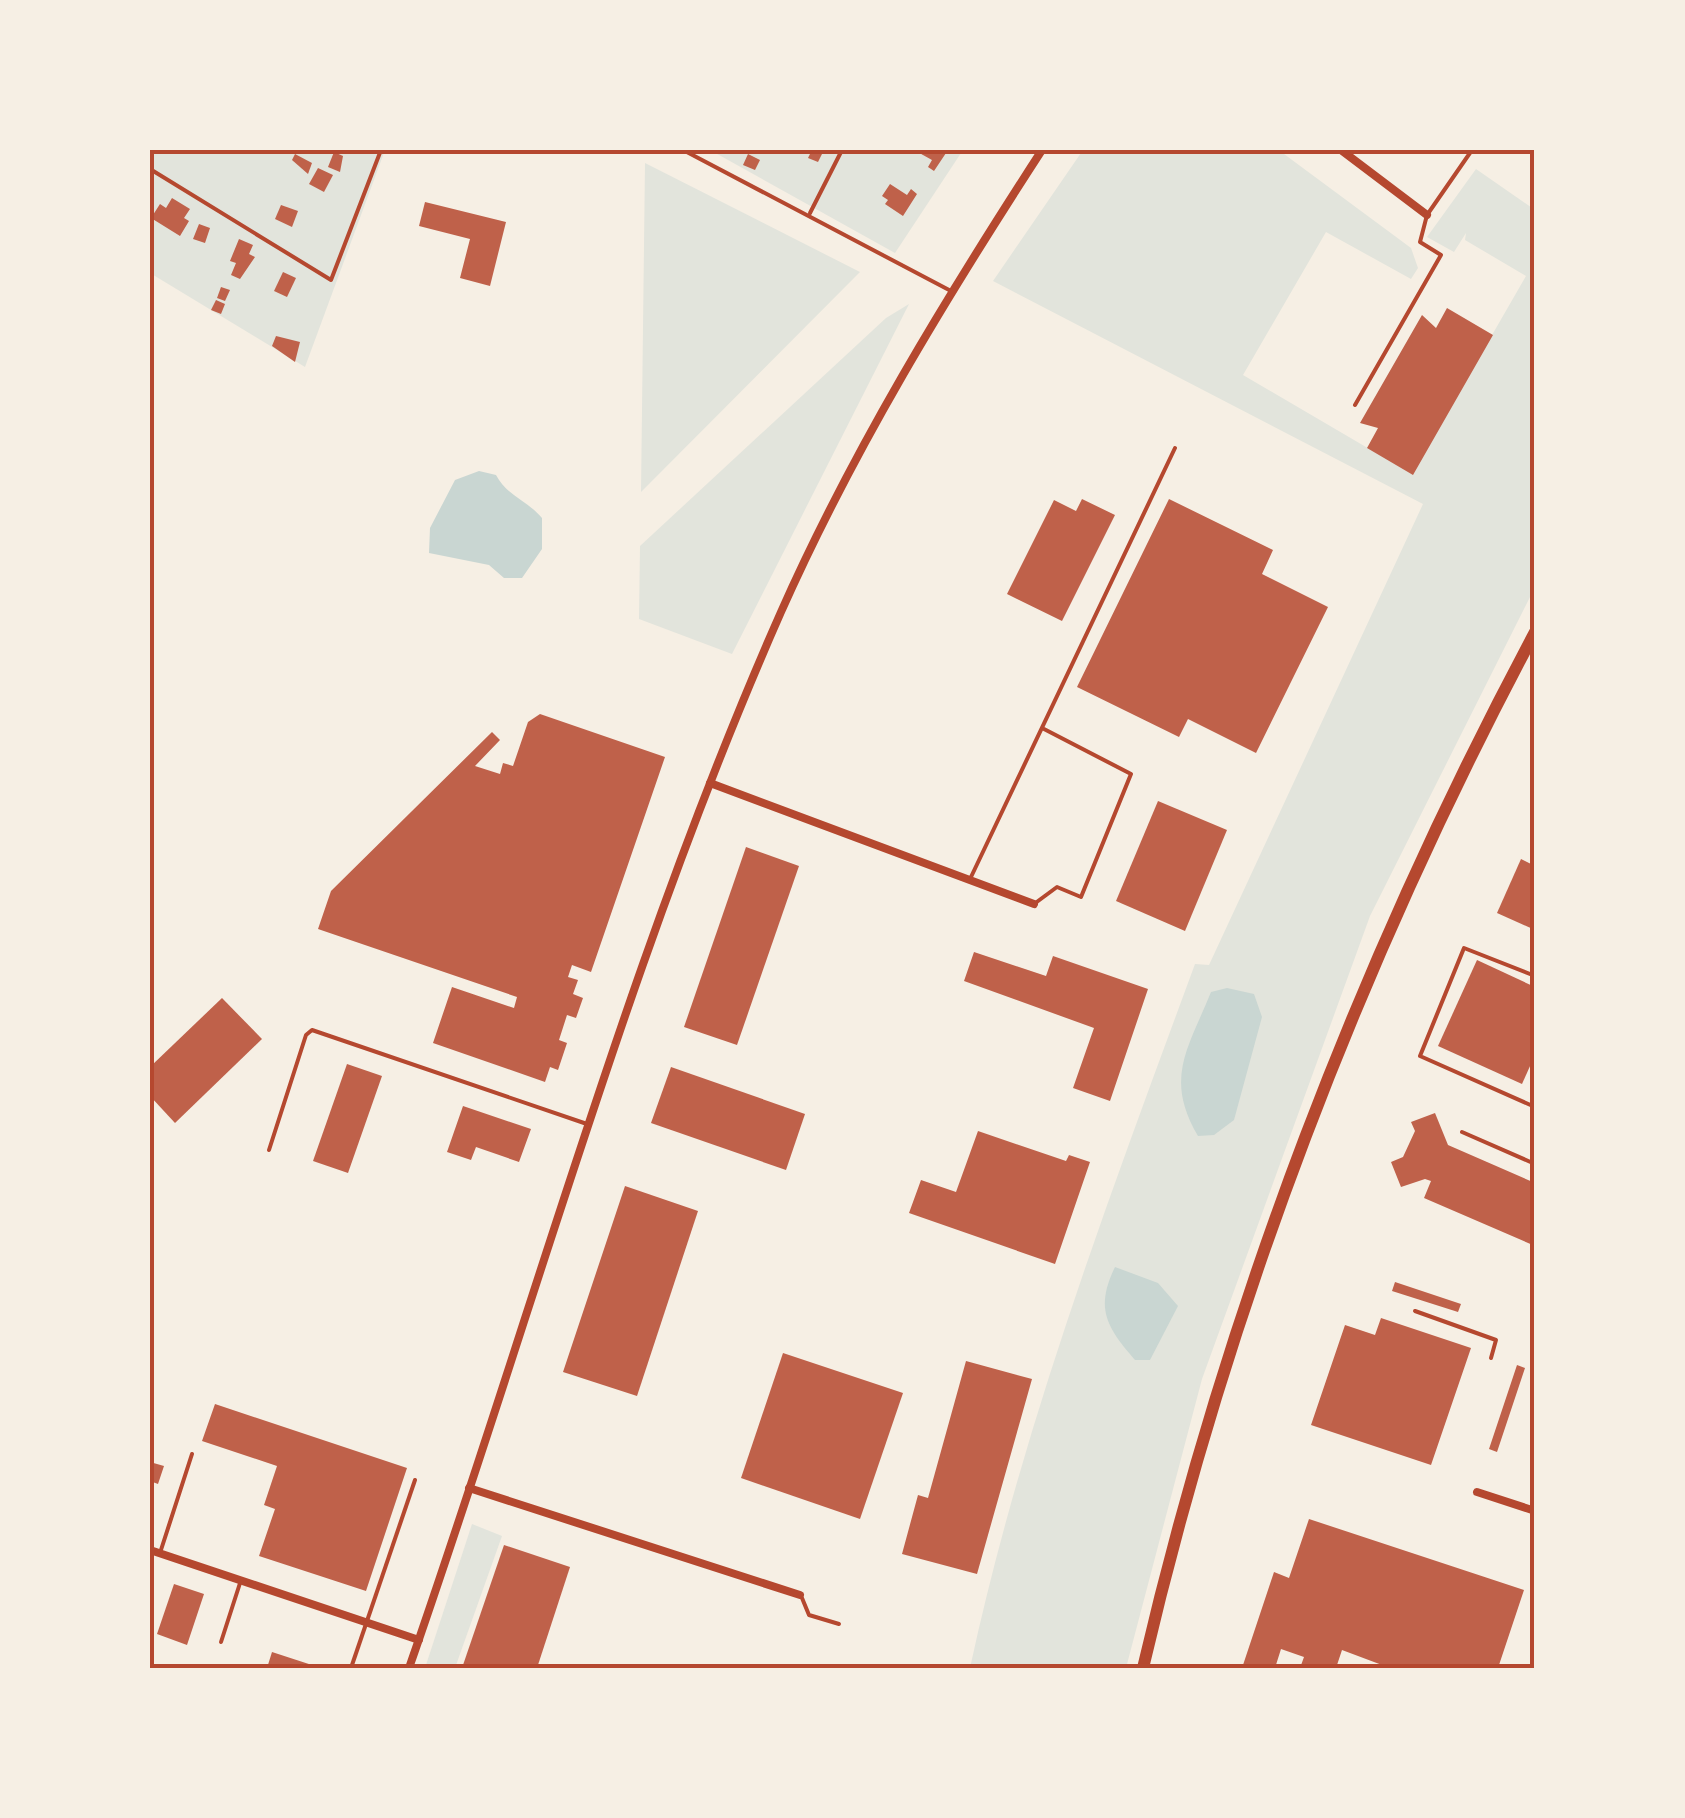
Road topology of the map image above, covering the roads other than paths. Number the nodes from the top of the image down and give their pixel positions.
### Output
1 (380, 150) edge
2 (682, 150) edge
3 (842, 150) edge
4 (1042, 150) edge
5 (1342, 150) edge
6 (1472, 150) edge
7 (150, 169) edge
8 (810, 213) junction
9 (1426, 215) junction
10 (951, 291) junction
11 (1355, 405) dead end
12 (1175, 448) dead end
13 (1535, 632) edge
14 (1043, 728) junction
15 (710, 783) junction
16 (968, 882) junction
17 (1034, 904) joint
18 (1535, 976) edge
19 (1535, 1107) edge
20 (592, 1125) junction
21 (1462, 1132) dead end
22 (269, 1150) dead end
23 (1535, 1164) edge
24 (192, 1454) dead end
25 (415, 1480) dead end
26 (469, 1488) junction
27 (1477, 1492) dead end
28 (1535, 1512) edge
29 (155, 1551) edge
30 (241, 1580) junction
31 (800, 1594) joint
32 (366, 1622) junction
33 (839, 1624) dead end
34 (418, 1640) junction
35 (220, 1642) dead end
36 (351, 1668) edge
37 (409, 1668) edge
38 (1143, 1668) edge

1 - 7 lane
2 - 8 lane
3 - 8 lane
4 - 10 street
5 - 9 street
6 - 9 lane
8 - 10 lane
9 - 11 lane
10 - 15 street
12 - 14 lane
13 - 38 main road
14 - 16 lane
14 - 17 lane
15 - 16 street
15 - 20 street
16 - 17 street
18 - 19 lane
20 - 22 lane
20 - 26 street
21 - 23 lane
24 - 29 lane
25 - 32 lane
26 - 31 street
26 - 34 street
27 - 28 street
29 - 30 street
30 - 32 street
30 - 35 lane
31 - 33 lane
32 - 34 street
32 - 36 lane
34 - 37 street

